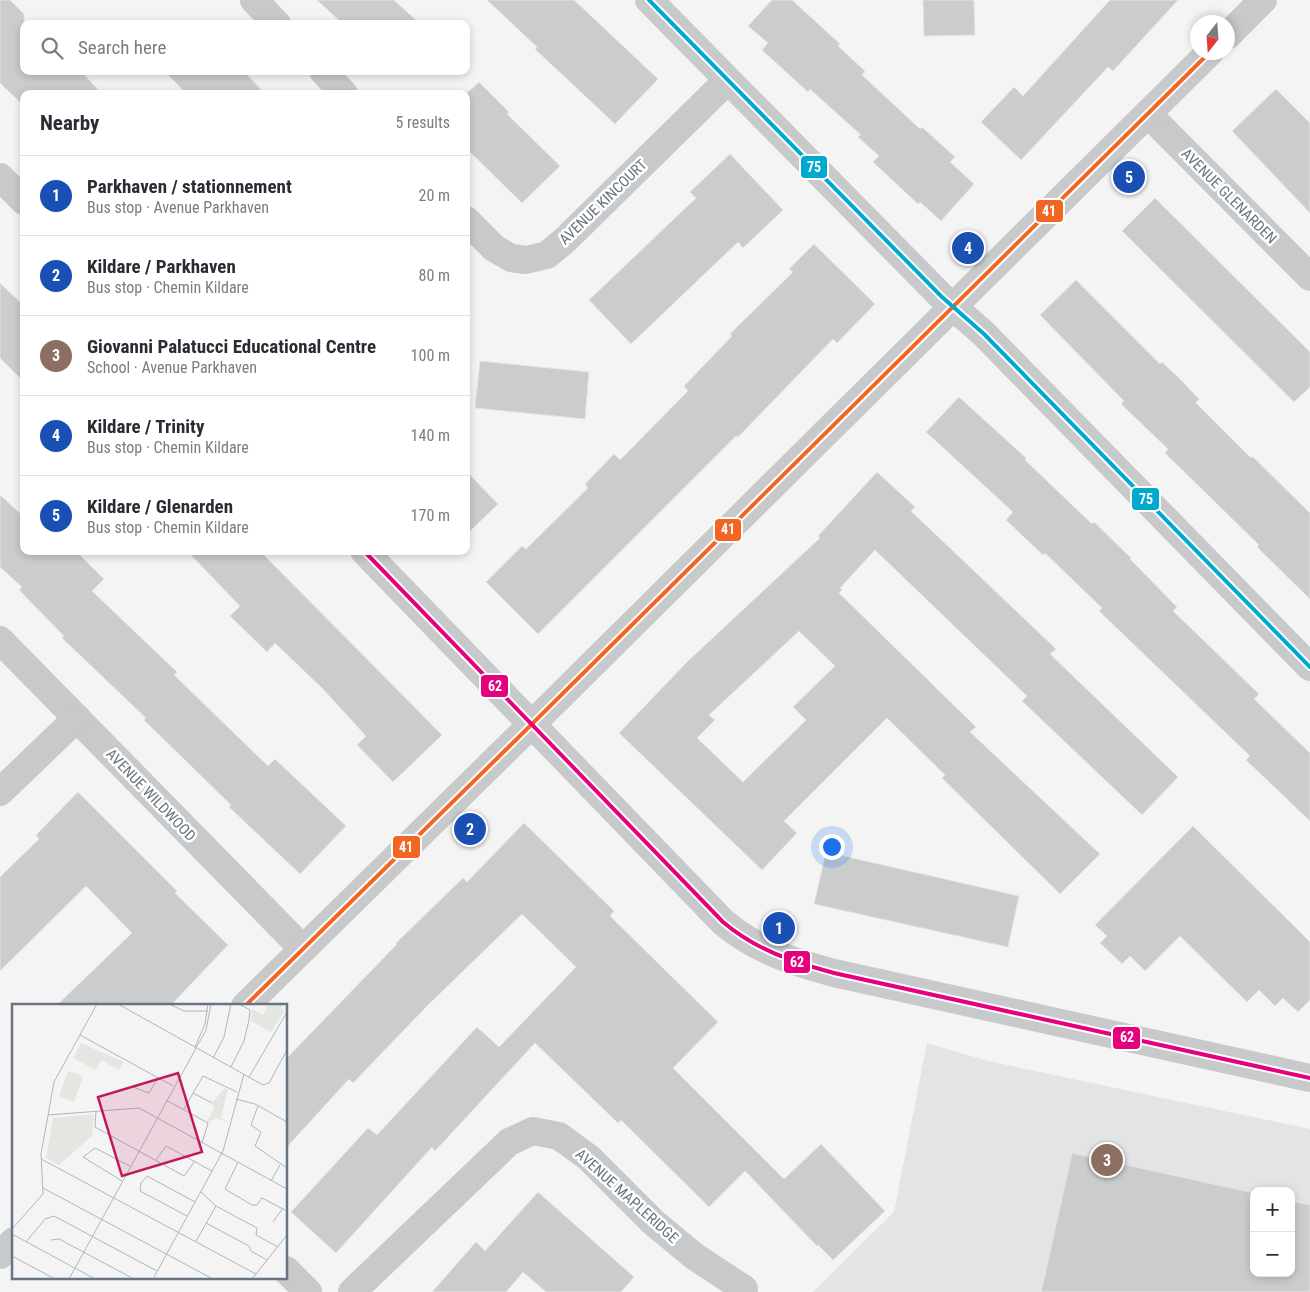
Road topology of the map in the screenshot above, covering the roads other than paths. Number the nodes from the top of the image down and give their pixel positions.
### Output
1 (254, 0) edge
2 (649, 0) edge
3 (1263, 0) edge
4 (273, 20) edge
5 (1235, 28) edge
6 (1202, 60) edge
7 (327, 75) edge
8 (727, 81) junction
9 (340, 90) edge
10 (1148, 114) junction
11 (0, 177) edge
12 (20, 197) edge
13 (470, 224) edge
14 (1310, 277) edge
15 (953, 307) junction
16 (368, 555) edge
17 (0, 640) edge
18 (1310, 667) edge
19 (77, 718) junction
20 (532, 724) junction
21 (0, 792) edge
22 (303, 949) junction
23 (247, 1004) edge
24 (1310, 1078) edge
25 (12, 1243) edge
26 (0, 1255) edge
27 (288, 1272) edge
28 (744, 1289) dead end
29 (308, 1292) edge
30 (352, 1292) edge

1 - 4 street
2 - 8 street
3 - 5 street
6 - 10 street
7 - 9 street
8 - 13 street, AVENUE KINCOURT
8 - 15 street
10 - 14 street, AVENUE GLENARDEN
10 - 15 street
11 - 12 street
15 - 18 street
15 - 20 street
16 - 20 street
17 - 19 street, AVENUE WILDWOOD
19 - 21 street
19 - 22 street, AVENUE WILDWOOD
20 - 22 street
20 - 24 street
22 - 23 street
25 - 26 street
27 - 29 street
28 - 30 street, AVENUE MAPLERIDGE

